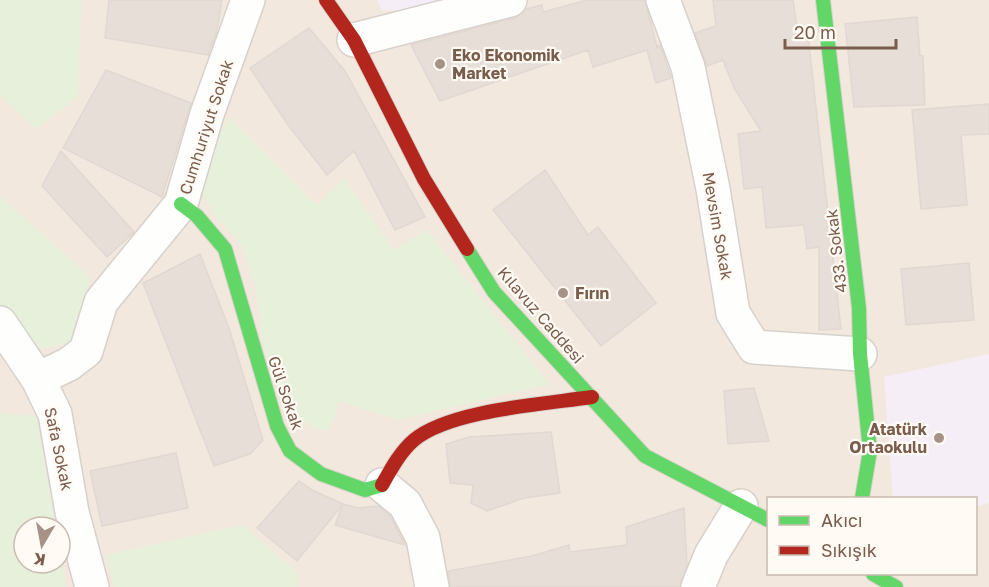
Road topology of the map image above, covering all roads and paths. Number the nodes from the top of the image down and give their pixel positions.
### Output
1 (248, 0) edge
2 (326, 0) edge
3 (510, 0) edge
4 (663, 0) edge
5 (823, 0) edge
6 (354, 40) junction
7 (181, 204) junction
8 (0, 323) edge
9 (860, 354) junction
10 (38, 379) junction
11 (592, 397) junction
12 (382, 485) junction
13 (862, 497) edge
14 (755, 513) edge
15 (876, 575) edge
16 (92, 587) edge
17 (432, 587) edge
18 (698, 587) edge
19 (896, 587) edge

1 - 7 street, Cumhuriyut Sokak
2 - 6 street, Kılavuz Caddesi
3 - 6 street
4 - 9 street, Mevsim Sokak
5 - 9 street, 433. Sokak
6 - 11 street, Kılavuz Caddesi
7 - 10 street, Cumhuriyut Sokak
7 - 12 street, Gül Sokak
8 - 10 street, Safa Sokak
9 - 13 street, 433. Sokak
10 - 16 street, Safa Sokak
11 - 12 street
11 - 14 street, Kılavuz Caddesi
12 - 17 street
14 - 18 street
15 - 19 street

